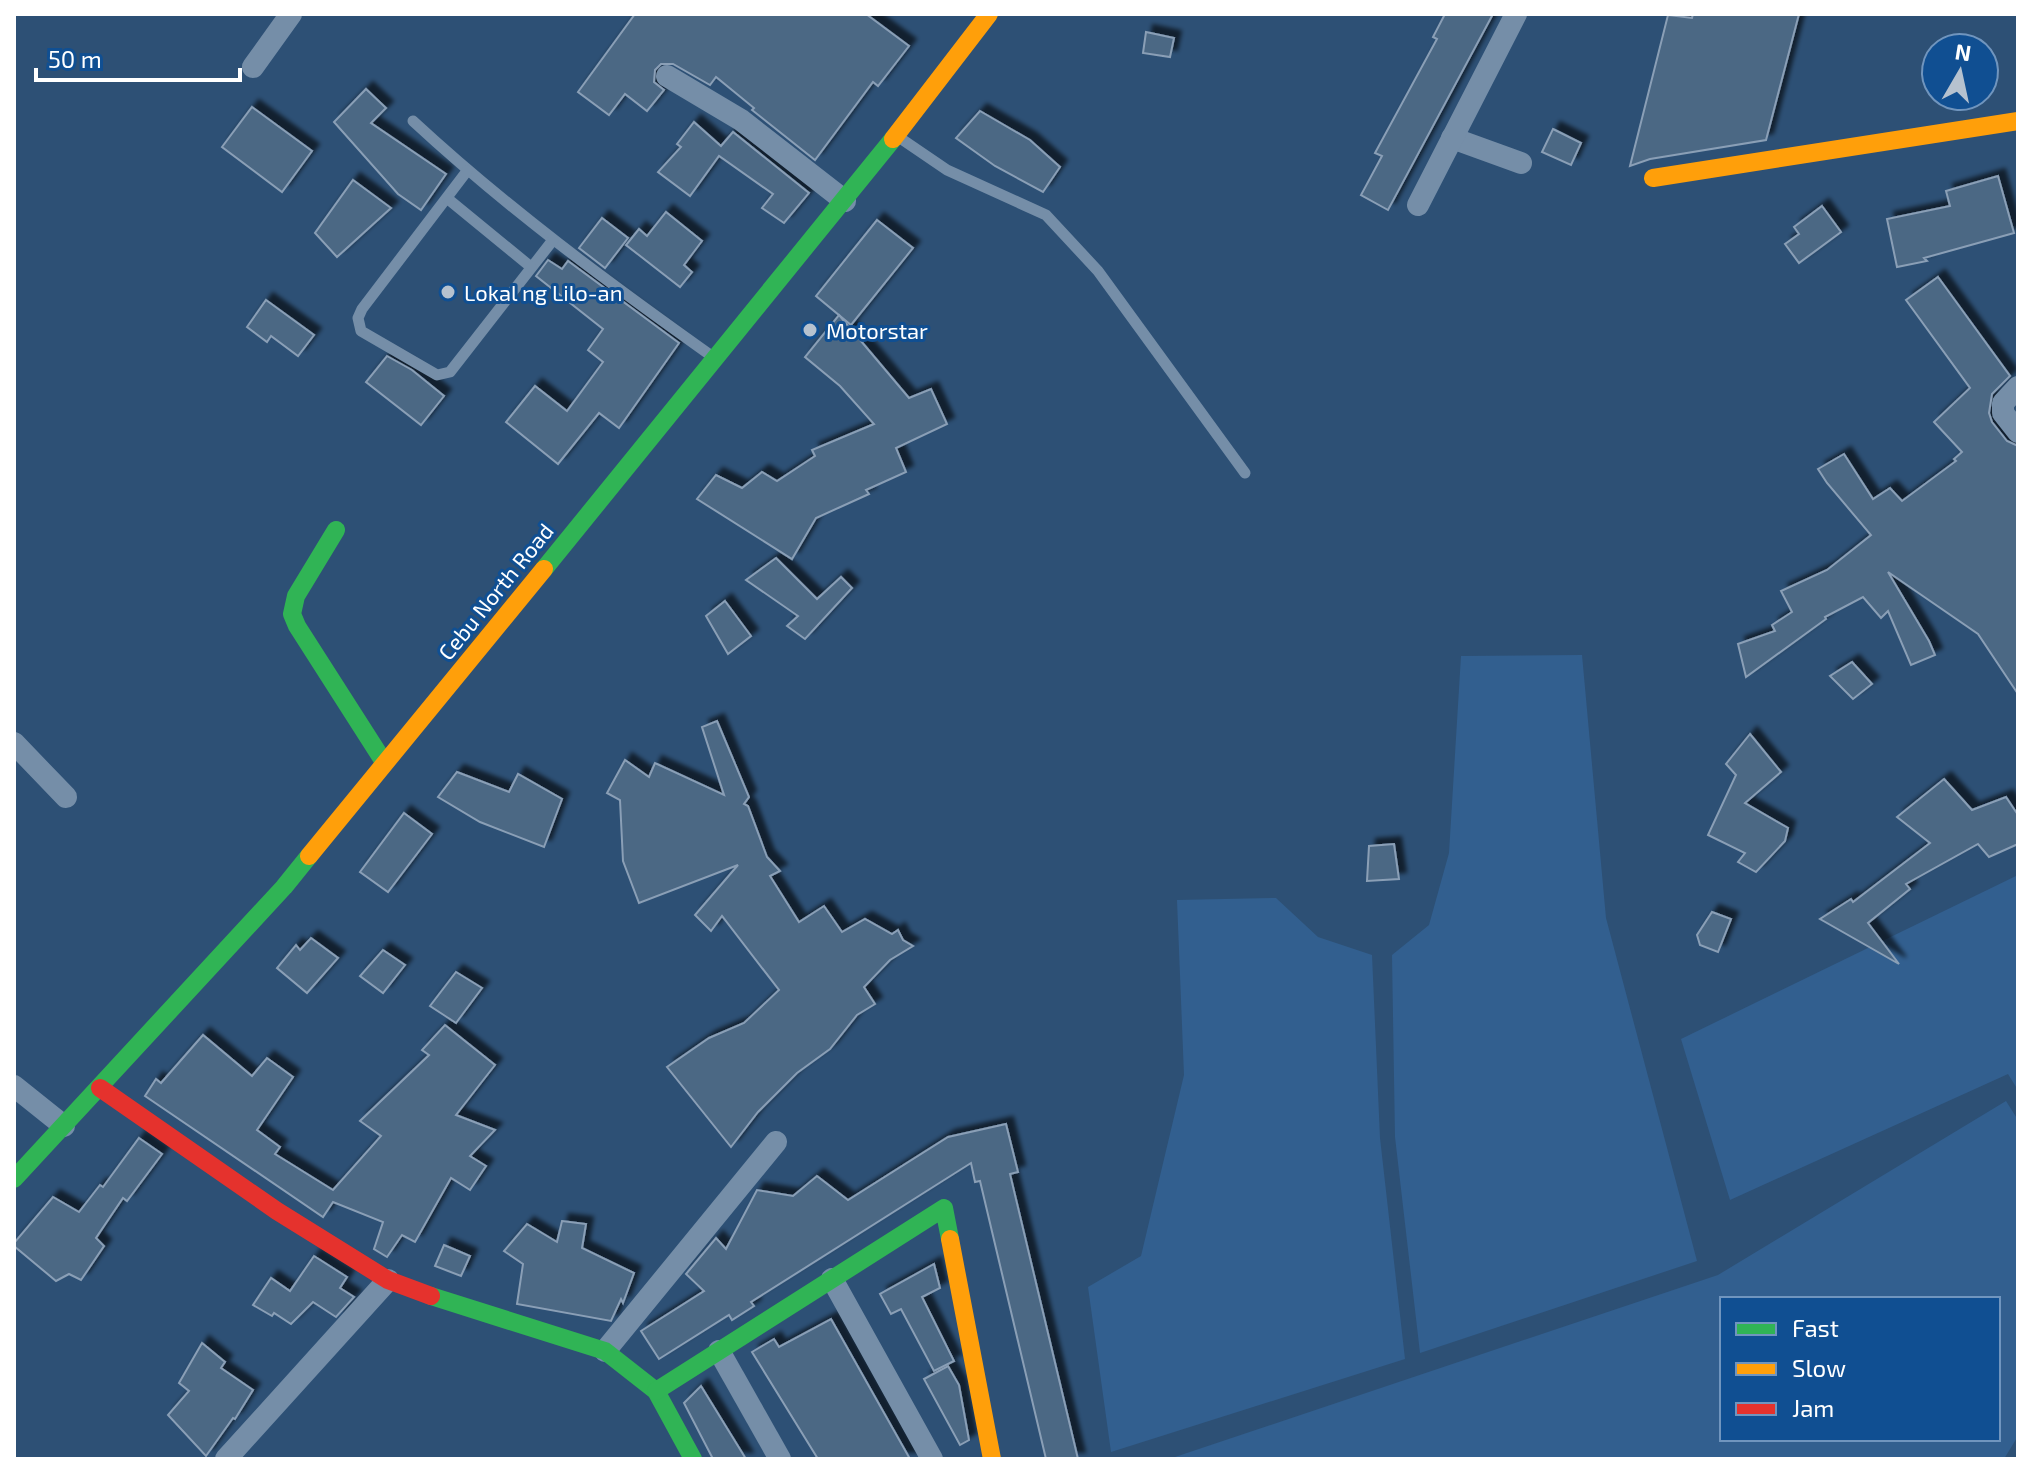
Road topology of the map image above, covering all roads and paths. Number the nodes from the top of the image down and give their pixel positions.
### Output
1 (291, 14) edge
2 (989, 14) edge
3 (1516, 14) edge
4 (253, 67) dead end
5 (667, 76) dead end
6 (413, 121) dead end
7 (2018, 121) edge
8 (897, 136) junction
9 (1452, 138) junction
10 (1521, 163) dead end
11 (467, 171) junction
12 (1653, 178) dead end
13 (448, 199) junction
14 (845, 201) junction
15 (1418, 205) dead end
16 (553, 240) junction
17 (531, 267) junction
18 (717, 359) junction
19 (2018, 387) edge
20 (2018, 432) edge
21 (1245, 473) dead end
22 (336, 530) dead end
23 (14, 743) edge
24 (384, 762) junction
25 (66, 797) dead end
26 (14, 1086) edge
27 (100, 1088) junction
28 (64, 1126) junction
29 (776, 1142) dead end
30 (14, 1179) edge
31 (832, 1279) junction
32 (388, 1280) junction
33 (605, 1351) junction
34 (719, 1351) junction
35 (656, 1391) junction
36 (226, 1459) edge
37 (693, 1459) edge
38 (780, 1459) edge
39 (932, 1459) edge
40 (992, 1459) edge

1 - 4 street
2 - 8 street, Cebu North Road
3 - 9 street
5 - 14 street
6 - 11 lane
7 - 12 street
8 - 14 street, Cebu North Road
8 - 21 lane
9 - 10 street
9 - 15 street
11 - 13 lane
11 - 16 lane
13 - 17 lane
13 - 17 lane
14 - 18 street, Cebu North Road
16 - 17 lane
16 - 18 lane
18 - 24 street, Cebu North Road
19 - 20 street
22 - 24 street
23 - 25 street
24 - 27 street, Cebu North Road
26 - 28 street
27 - 28 street, Cebu North Road
27 - 32 street
28 - 30 street, Cebu North Road
29 - 33 street
31 - 34 street
31 - 39 street
31 - 40 street
32 - 33 street
32 - 36 street
33 - 35 street
34 - 35 street
34 - 38 street
35 - 37 street

